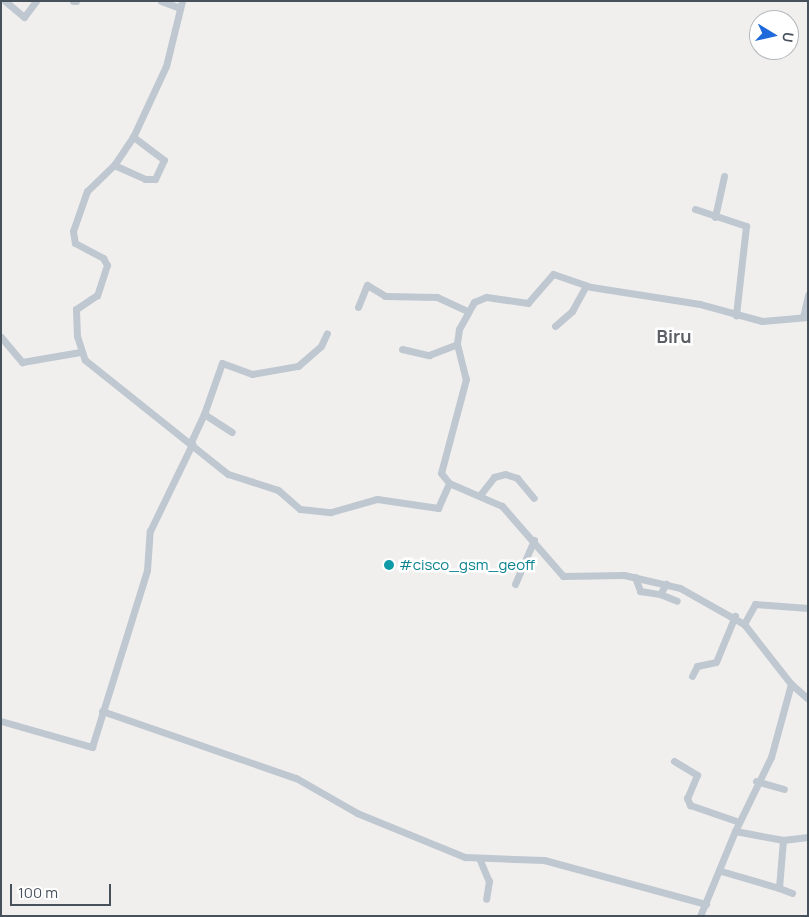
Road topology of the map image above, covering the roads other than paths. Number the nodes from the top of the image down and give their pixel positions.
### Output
1 (5, 1) edge
2 (36, 1) edge
3 (161, 1) edge
4 (181, 5) edge
5 (133, 137) junction
6 (114, 165) junction
7 (724, 176) dead end
8 (695, 208) dead end
9 (715, 217) junction
10 (586, 286) junction
11 (808, 294) edge
12 (358, 307) dead end
13 (467, 311) junction
14 (736, 314) junction
15 (806, 317) edge
16 (555, 326) dead end
17 (327, 333) dead end
18 (1, 337) edge
19 (457, 344) junction
20 (402, 348) dead end
21 (80, 352) junction
22 (204, 414) junction
23 (232, 432) dead end
24 (191, 444) junction
25 (449, 483) junction
26 (480, 495) junction
27 (534, 498) dead end
28 (534, 540) junction
29 (635, 577) junction
30 (515, 584) dead end
31 (666, 584) junction
32 (660, 594) junction
33 (678, 601) dead end
34 (808, 608) edge
35 (735, 616) junction
36 (744, 624) junction
37 (692, 676) dead end
38 (791, 684) junction
39 (808, 699) edge
40 (102, 711) junction
41 (1, 721) edge
42 (674, 761) dead end
43 (756, 781) junction
44 (784, 789) dead end
45 (739, 822) junction
46 (735, 831) junction
47 (808, 838) edge
48 (783, 840) junction
49 (479, 858) junction
50 (721, 871) junction
51 (779, 888) junction
52 (792, 894) dead end
53 (486, 899) dead end
54 (706, 904) junction
55 (700, 916) edge

1 - 2 street
3 - 4 street
4 - 5 street
5 - 6 street
5 - 6 street
6 - 21 street
7 - 9 street
8 - 9 street
9 - 14 street
10 - 13 street
10 - 14 street
10 - 16 street
11 - 15 street
12 - 13 street
13 - 19 street
14 - 15 street
17 - 22 street
18 - 21 street
19 - 20 street
19 - 25 street
21 - 24 street
22 - 23 street
22 - 24 street
24 - 25 street
24 - 40 street
25 - 26 street
26 - 27 street
26 - 28 street
28 - 29 street
28 - 30 street
29 - 31 street
29 - 32 street
31 - 32 street
31 - 35 street
32 - 33 street
34 - 36 street
35 - 36 street
35 - 37 street
36 - 38 street
38 - 39 street
38 - 43 street
40 - 41 street
40 - 49 street
42 - 45 street
43 - 44 street
43 - 45 street
45 - 46 street
46 - 48 street
46 - 50 street
47 - 48 street
48 - 51 street
49 - 53 street
49 - 54 street
50 - 51 street
50 - 54 street
51 - 52 street
54 - 55 street

